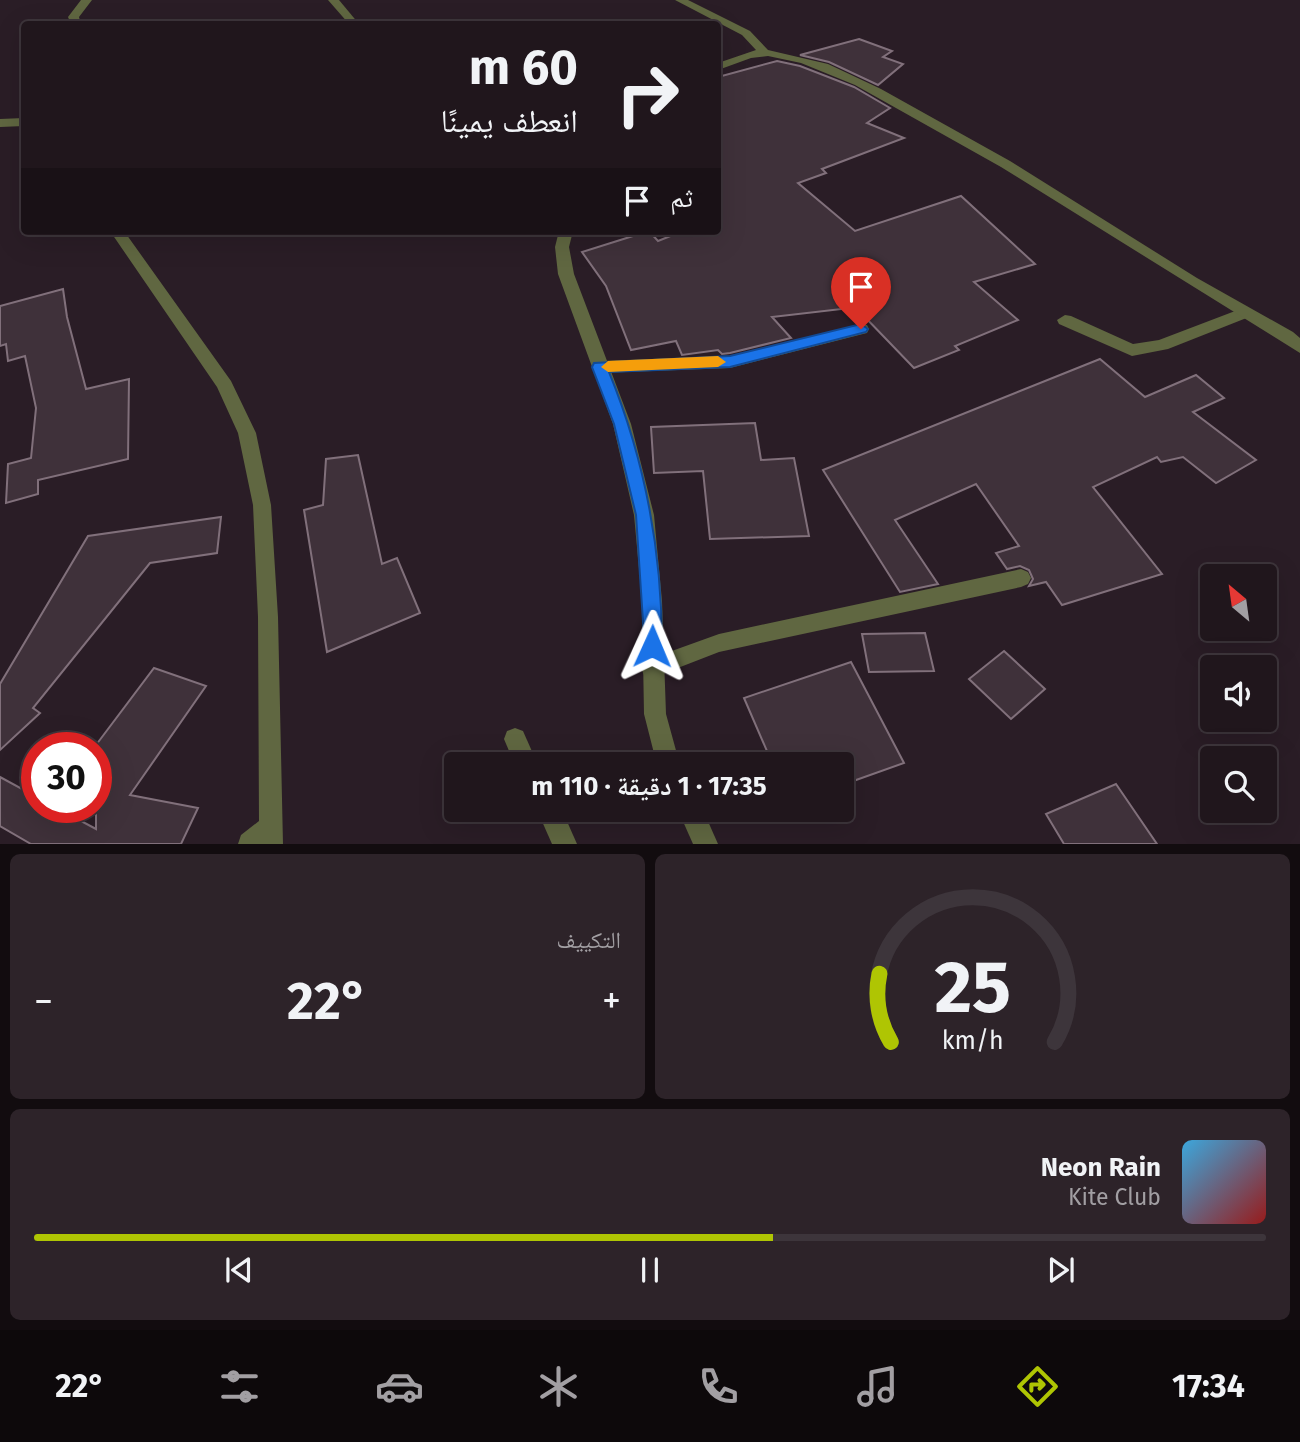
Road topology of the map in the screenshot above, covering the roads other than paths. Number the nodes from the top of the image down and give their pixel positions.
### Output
1 (88, 0) edge
2 (333, 0) edge
3 (680, 0) edge
4 (75, 21) edge
5 (351, 21) edge
6 (765, 53) junction
7 (721, 66) edge
8 (21, 122) edge
9 (0, 123) edge
10 (120, 235) edge
11 (565, 235) edge
12 (1243, 313) junction
13 (1065, 320) dead end
14 (861, 329) dead end
15 (1296, 338) edge
16 (600, 367) junction
17 (1021, 578) dead end
18 (652, 668) junction
19 (515, 740) dead end
20 (521, 752) edge
21 (665, 752) edge
22 (555, 822) edge
23 (696, 822) edge
24 (271, 835) edge
25 (250, 844) edge
26 (565, 844) edge
27 (706, 844) edge

1 - 4 street
2 - 5 street
3 - 6 street
6 - 7 street
6 - 12 street
8 - 9 street
10 - 24 street
11 - 16 street
12 - 13 street
12 - 15 street
14 - 16 street
16 - 18 street
17 - 18 street
18 - 21 street
19 - 20 street
22 - 26 street
23 - 27 street
24 - 25 street

